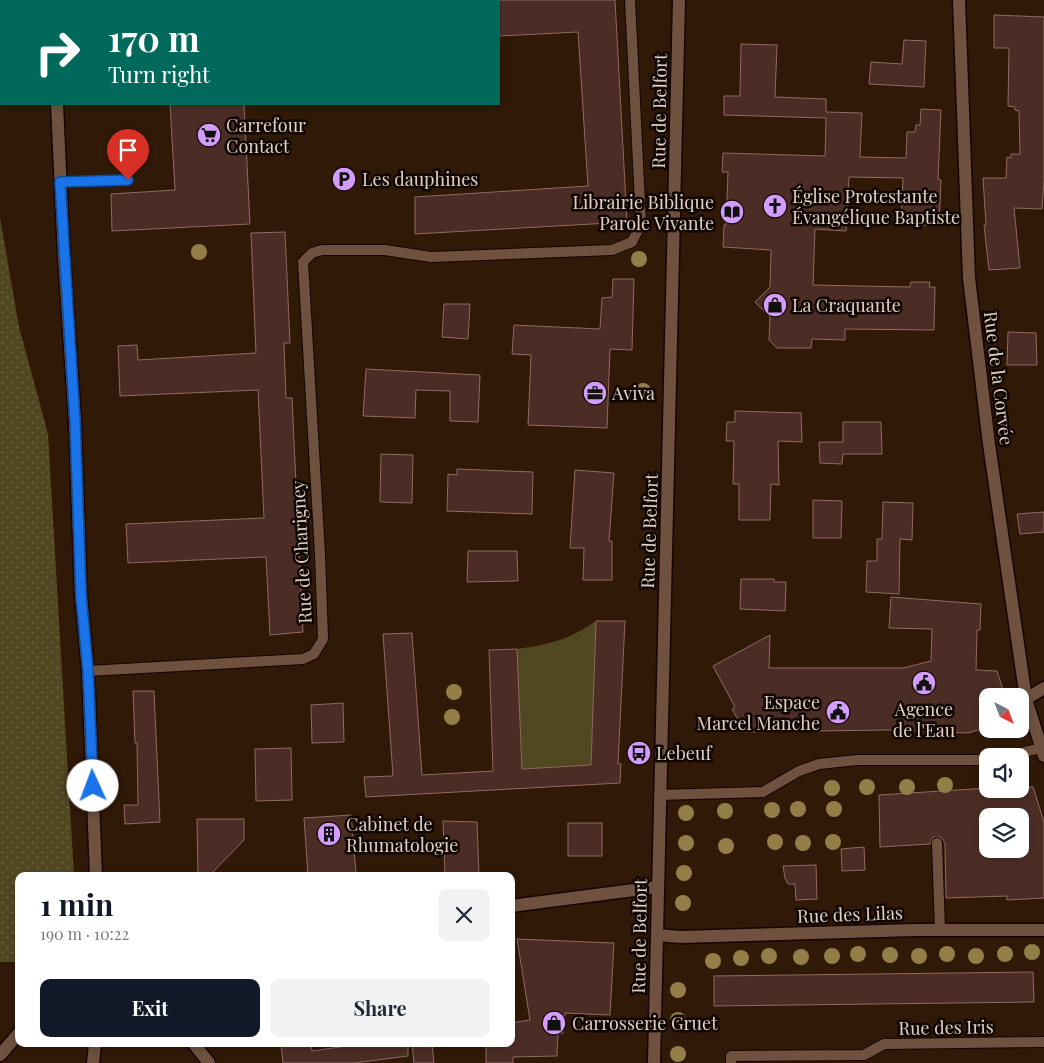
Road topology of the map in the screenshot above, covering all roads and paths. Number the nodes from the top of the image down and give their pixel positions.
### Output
1 (630, 0) edge
2 (679, 0) edge
3 (959, 0) edge
4 (57, 105) edge
5 (128, 180) dead end
6 (60, 182) junction
7 (88, 671) junction
8 (1024, 688) edge
9 (1044, 688) edge
10 (1029, 697) edge
11 (1029, 708) edge
12 (1043, 752) edge
13 (1029, 754) edge
14 (979, 760) edge
15 (659, 795) junction
16 (937, 843) dead end
17 (96, 872) edge
18 (657, 887) junction
19 (515, 905) edge
20 (940, 930) junction
21 (1044, 930) edge
22 (657, 935) junction
23 (15, 1038) edge
24 (1044, 1042) edge
25 (95, 1047) edge
26 (196, 1047) edge
27 (0, 1055) edge
28 (731, 1060) edge
29 (93, 1063) edge
30 (209, 1063) edge
31 (654, 1063) edge

1 - 7 lane, Rue de Charigney
2 - 15 street, Rue de Belfort
3 - 8 street, Rue de la Corvée
4 - 6 street
5 - 6 lane
6 - 7 street
7 - 17 street
9 - 10 street
11 - 12 street, Rue de la Corvée
12 - 13 lane
14 - 15 lane
15 - 18 street, Rue de Belfort
16 - 20 lane
18 - 19 street
18 - 22 street, Rue de Belfort
20 - 21 street, Rue des Lilas
20 - 22 street, Rue des Lilas
22 - 31 street, Rue de Belfort
23 - 27 street
24 - 28 lane, Rue des Iris
25 - 29 street
26 - 30 street

